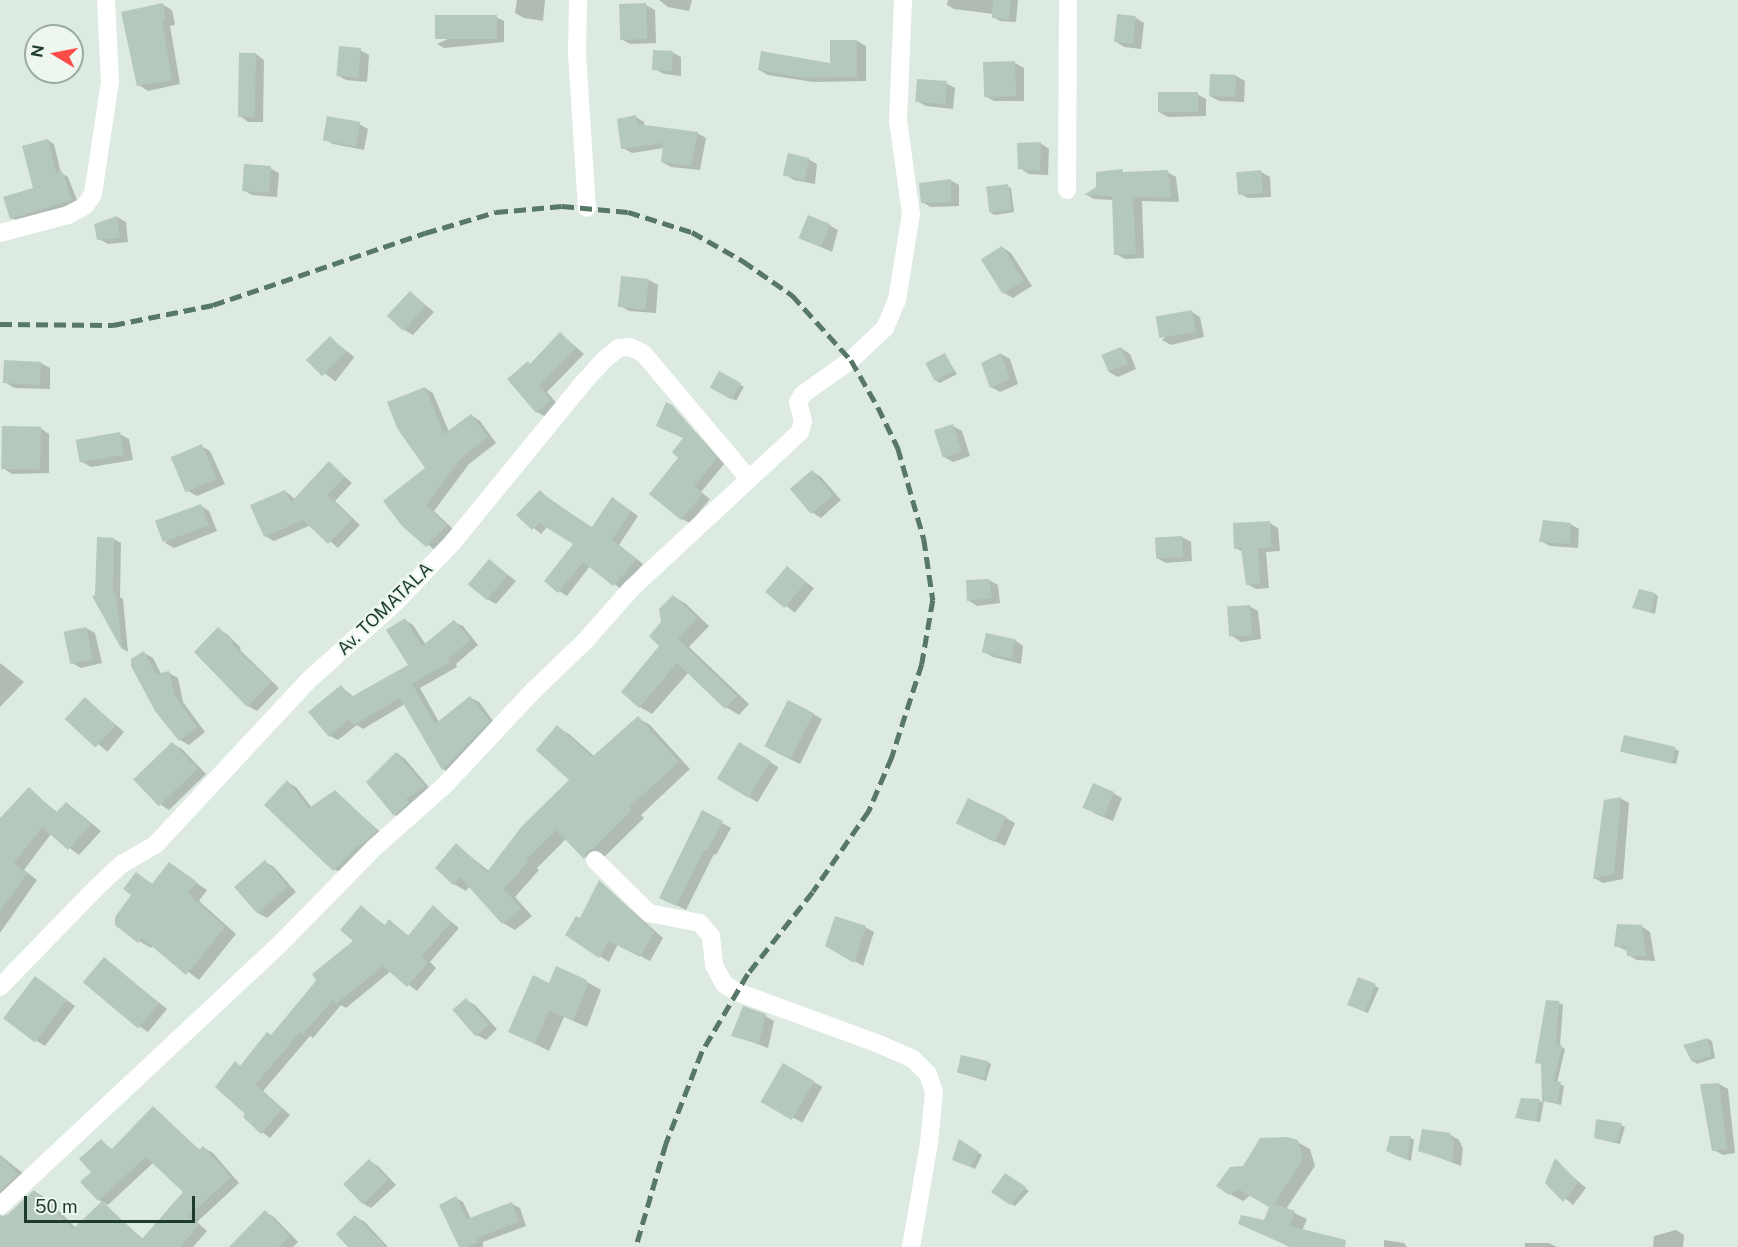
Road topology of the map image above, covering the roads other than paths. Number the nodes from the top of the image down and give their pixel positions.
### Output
1 (106, 0) edge
2 (578, 0) edge
3 (903, 0) edge
4 (1068, 0) edge
5 (1066, 190) dead end
6 (588, 208) dead end
7 (0, 233) edge
8 (749, 479) junction
9 (595, 860) dead end
10 (0, 987) edge
11 (0, 1206) edge
12 (911, 1247) edge

1 - 7 street
2 - 6 street
3 - 8 street
4 - 5 street
8 - 10 street, Av. TOMATALA
8 - 11 street
9 - 12 street

